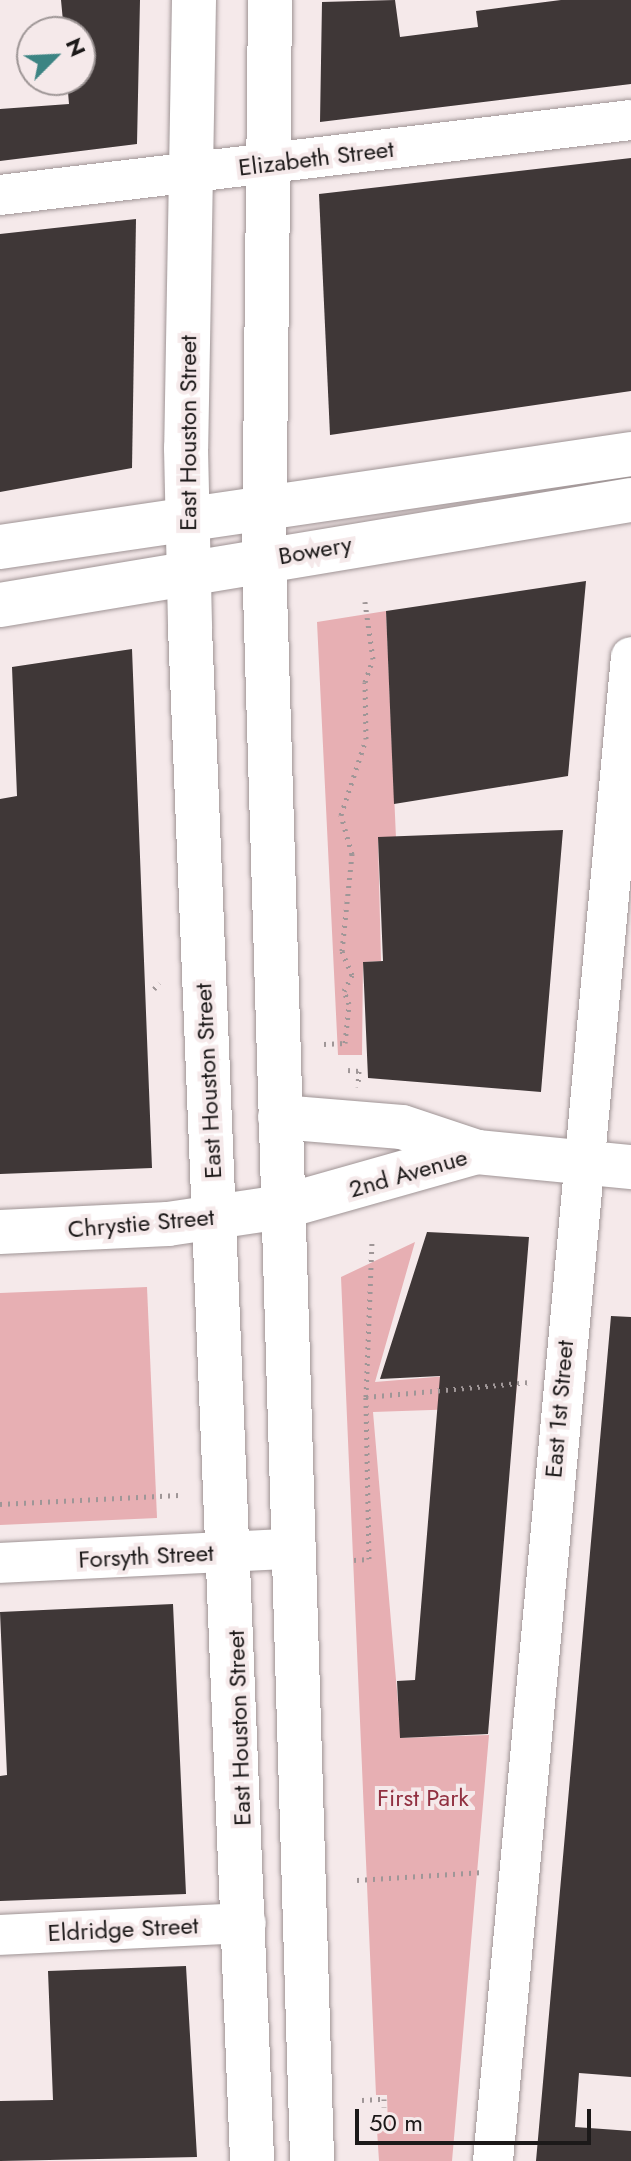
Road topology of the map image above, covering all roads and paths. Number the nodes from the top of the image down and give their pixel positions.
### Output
1 (194, 0) edge
2 (270, 0) edge
3 (631, 120) edge
4 (268, 164) junction
5 (191, 173) junction
6 (0, 195) edge
7 (630, 462) edge
8 (631, 500) edge
9 (263, 509) junction
10 (187, 520) junction
11 (0, 547) edge
12 (264, 559) junction
13 (188, 573) junction
14 (365, 602) dead end
15 (0, 605) edge
16 (631, 657) edge
17 (624, 800) edge
18 (159, 983) dead end
19 (154, 989) dead end
20 (324, 1044) dead end
21 (348, 1070) dead end
22 (358, 1090) dead end
23 (280, 1117) junction
24 (477, 1152) junction
25 (583, 1162) junction
26 (631, 1167) edge
27 (282, 1207) junction
28 (215, 1218) junction
29 (0, 1232) edge
30 (372, 1241) dead end
31 (531, 1382) dead end
32 (366, 1397) junction
33 (179, 1495) dead end
34 (0, 1504) edge
35 (291, 1549) junction
36 (231, 1552) junction
37 (354, 1560) dead end
38 (0, 1563) edge
39 (488, 1871) dead end
40 (357, 1880) dead end
41 (246, 1923) junction
42 (0, 1935) edge
43 (362, 2100) dead end
44 (384, 2107) dead end
45 (252, 2161) edge
46 (312, 2161) edge
47 (493, 2161) edge

1 - 5 main road, East Houston Street
2 - 4 main road
3 - 4 street, Elizabeth Street
4 - 5 street, Elizabeth Street
4 - 9 main road
5 - 6 street, Elizabeth Street
5 - 10 main road, East Houston Street
7 - 9 main road, Bowery
8 - 12 main road, Bowery
9 - 10 main road, Bowery
9 - 12 main road
10 - 11 main road, Bowery
10 - 13 main road, East Houston Street
12 - 13 main road, Bowery
12 - 23 main road
13 - 15 main road, Bowery
13 - 28 main road, East Houston Street
14 - 20 path
16 - 17 street, East 1st Street
17 - 25 street, East 1st Street
18 - 19 path
21 - 22 path
23 - 24 main road
23 - 27 main road
24 - 25 main road, 2nd Avenue
24 - 27 main road, 2nd Avenue
25 - 26 main road, 2nd Avenue
25 - 47 street, East 1st Street
27 - 28 main road, Chrystie Street
27 - 35 main road
28 - 29 main road, Chrystie Street
28 - 36 main road, East Houston Street
30 - 32 path
31 - 32 path
32 - 37 path
33 - 34 path
35 - 36 street, Forsyth Street
35 - 46 main road
36 - 38 street, Forsyth Street
36 - 41 main road, East Houston Street
39 - 40 path
41 - 42 street, Eldridge Street
41 - 45 main road, East Houston Street
43 - 44 path

